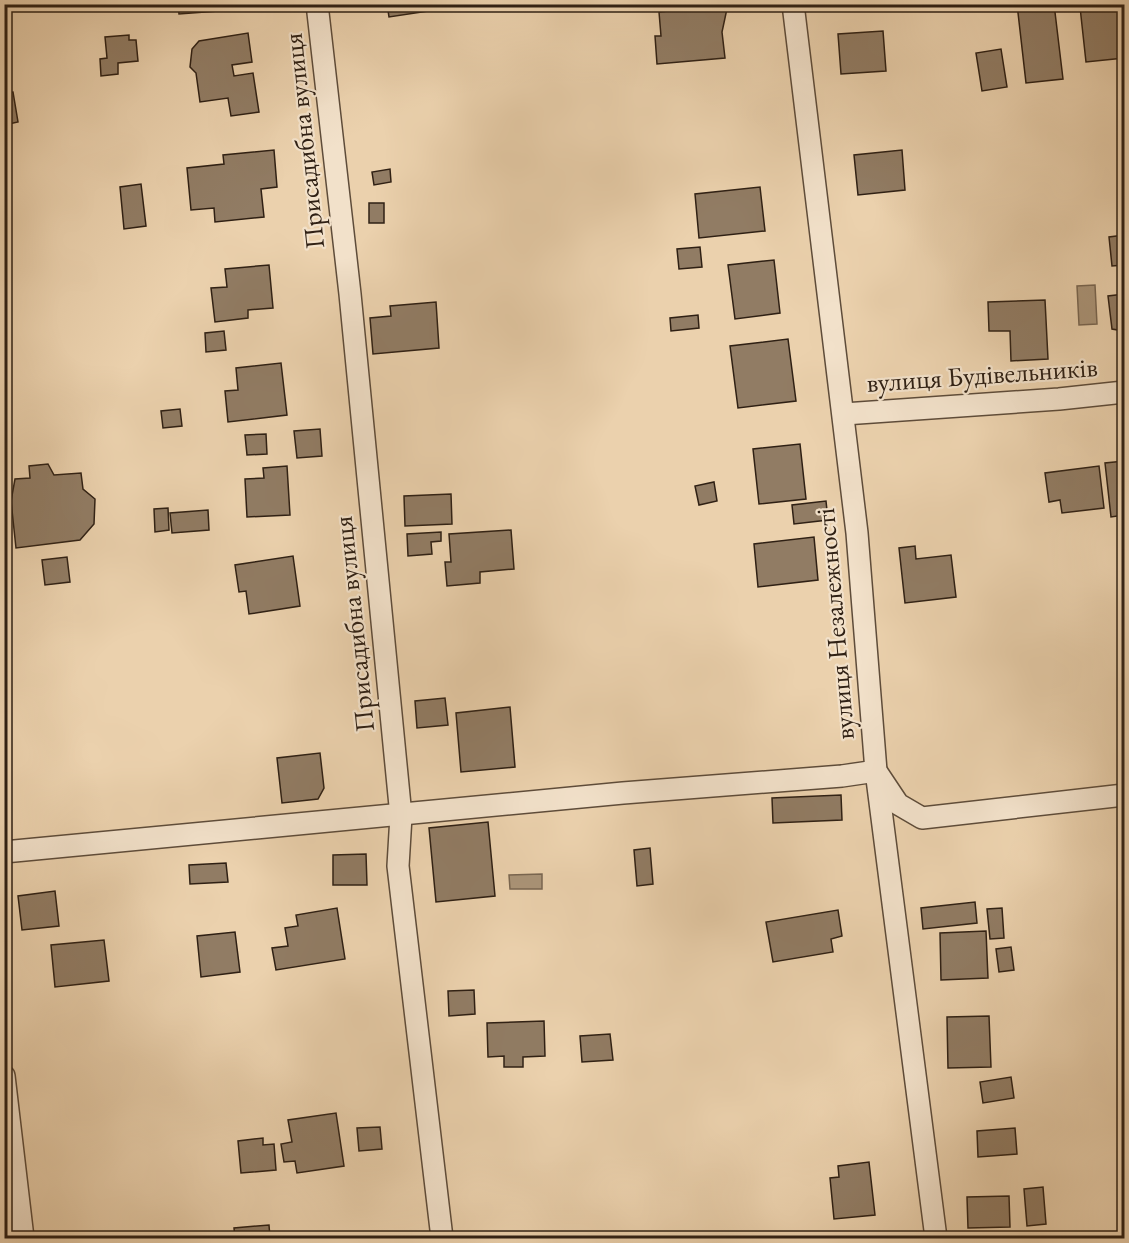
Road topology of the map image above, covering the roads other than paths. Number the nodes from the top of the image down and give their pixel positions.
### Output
1 (317, 4) edge
2 (793, 4) edge
3 (1125, 392) edge
4 (844, 414) junction
5 (876, 771) junction
6 (1125, 795) edge
7 (401, 816) junction
8 (4, 852) edge
9 (4, 1076) edge
10 (23, 1239) edge
11 (442, 1239) edge
12 (936, 1239) edge

1 - 7 street, Присадибна вулиця
2 - 4 street, вулиця Незалежності
3 - 4 street, вулиця Будівельників
4 - 5 street, вулиця Незалежності
5 - 6 street
5 - 7 street
5 - 12 street, вулиця Незалежності
7 - 8 street
7 - 11 street, Присадибна вулиця
9 - 10 street

